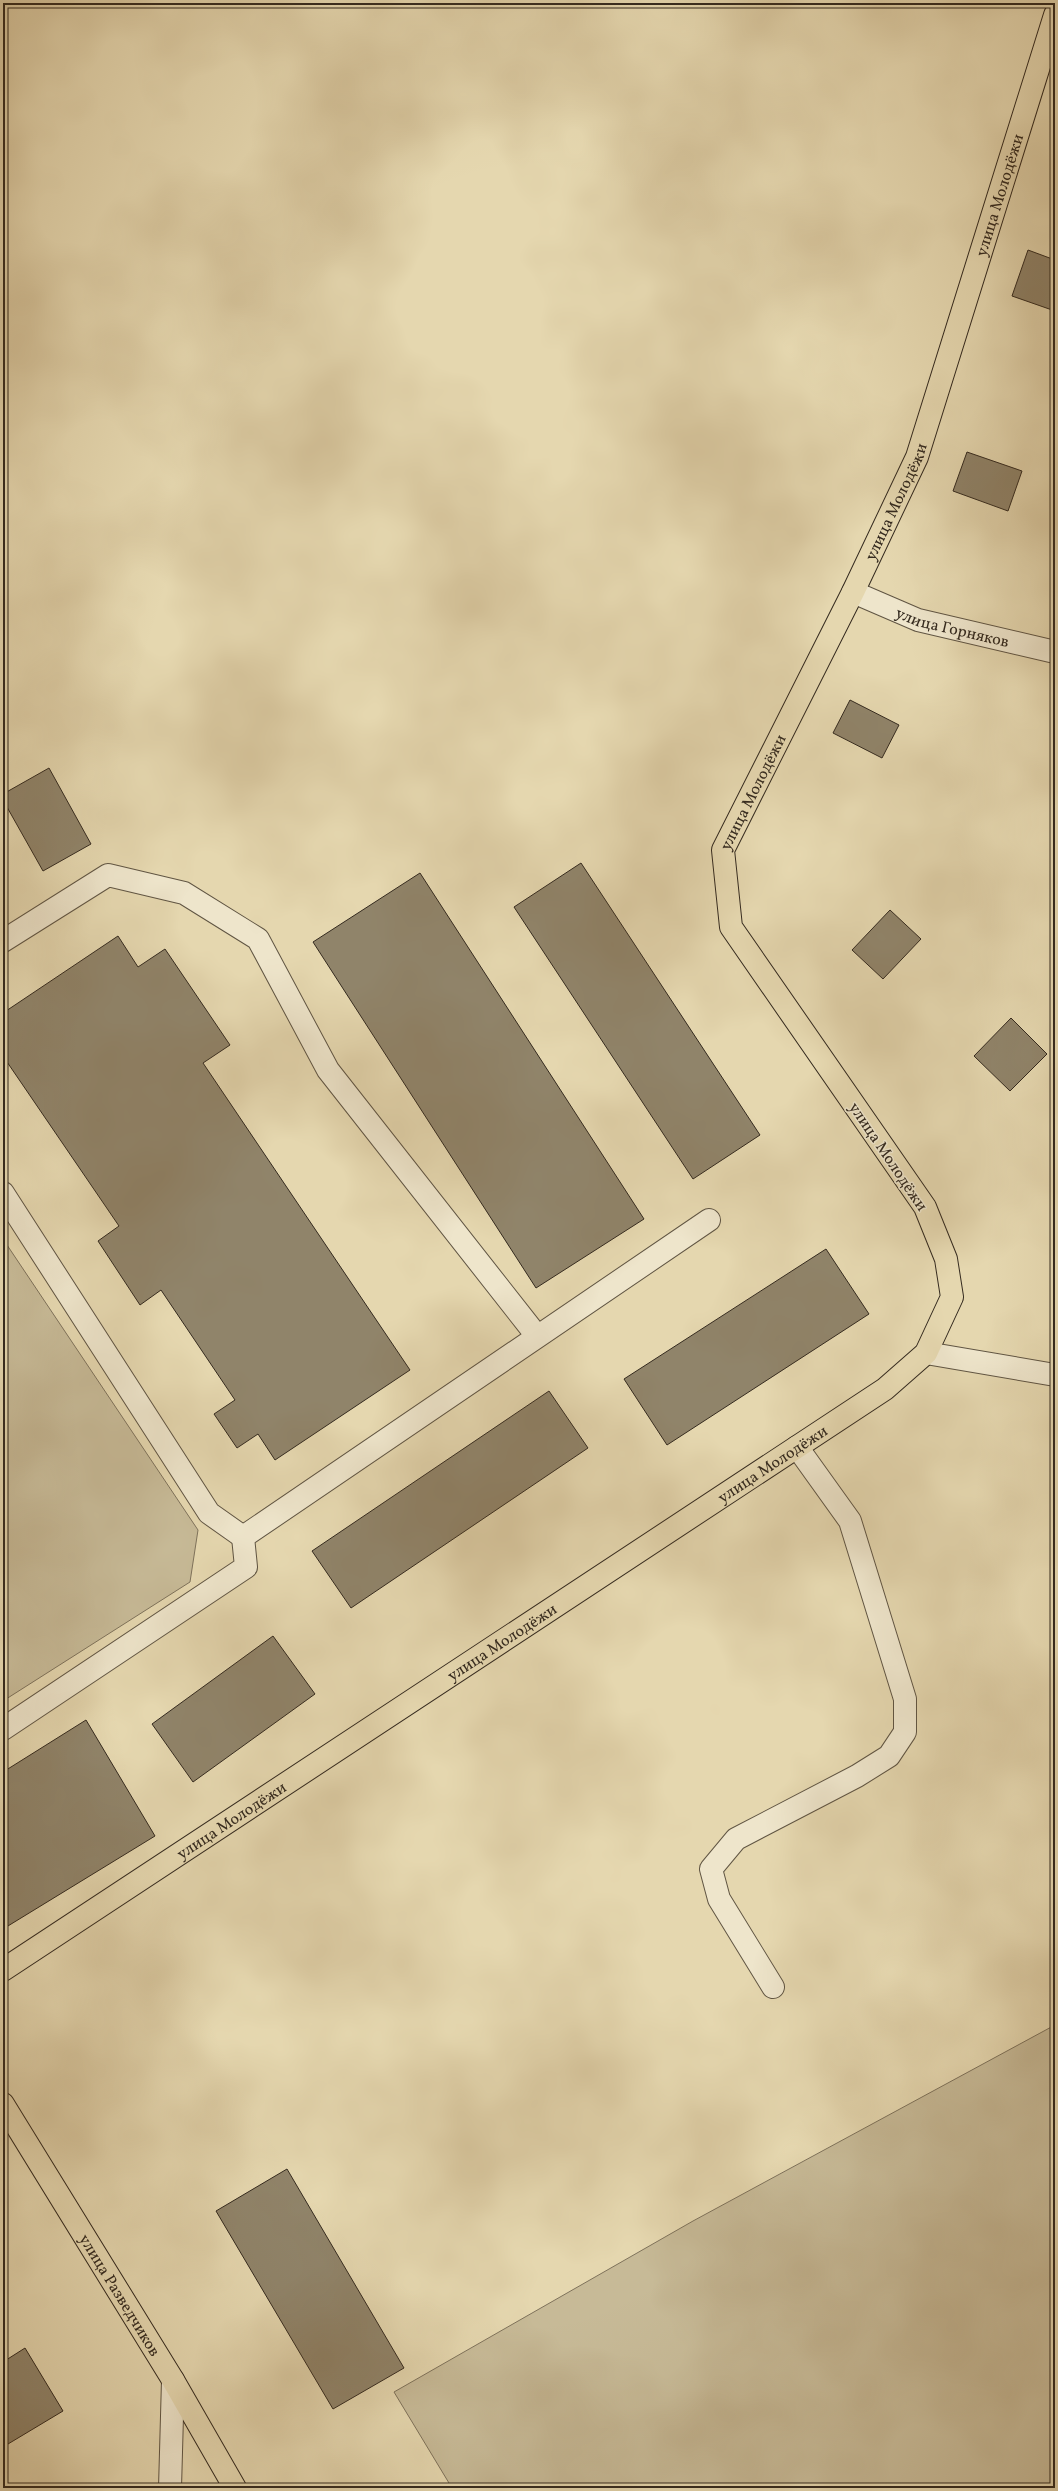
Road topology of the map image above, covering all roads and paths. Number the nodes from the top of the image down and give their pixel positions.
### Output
1 (1055, 15) edge
2 (853, 592) junction
3 (1055, 652) edge
4 (3, 941) edge
5 (3, 1193) edge
6 (709, 1220) dead end
7 (537, 1336) junction
8 (926, 1353) junction
9 (1055, 1375) edge
10 (797, 1447) junction
11 (243, 1537) junction
12 (3, 1729) edge
13 (3, 1970) edge
14 (772, 1987) dead end
15 (3, 2104) edge
16 (173, 2380) junction
17 (170, 2488) edge
18 (235, 2488) edge

1 - 2 main road, улица Молодёжи
2 - 3 street, улица Горняков
2 - 8 main road, улица Молодёжи
4 - 7 street
5 - 11 street
6 - 7 street
7 - 11 street
8 - 9 street
8 - 10 main road, улица Молодёжи
10 - 13 main road, улица Молодёжи
10 - 14 street
11 - 12 street
15 - 16 main road, улица Разведчиков
16 - 17 street
16 - 18 main road, улица Разведчиков

